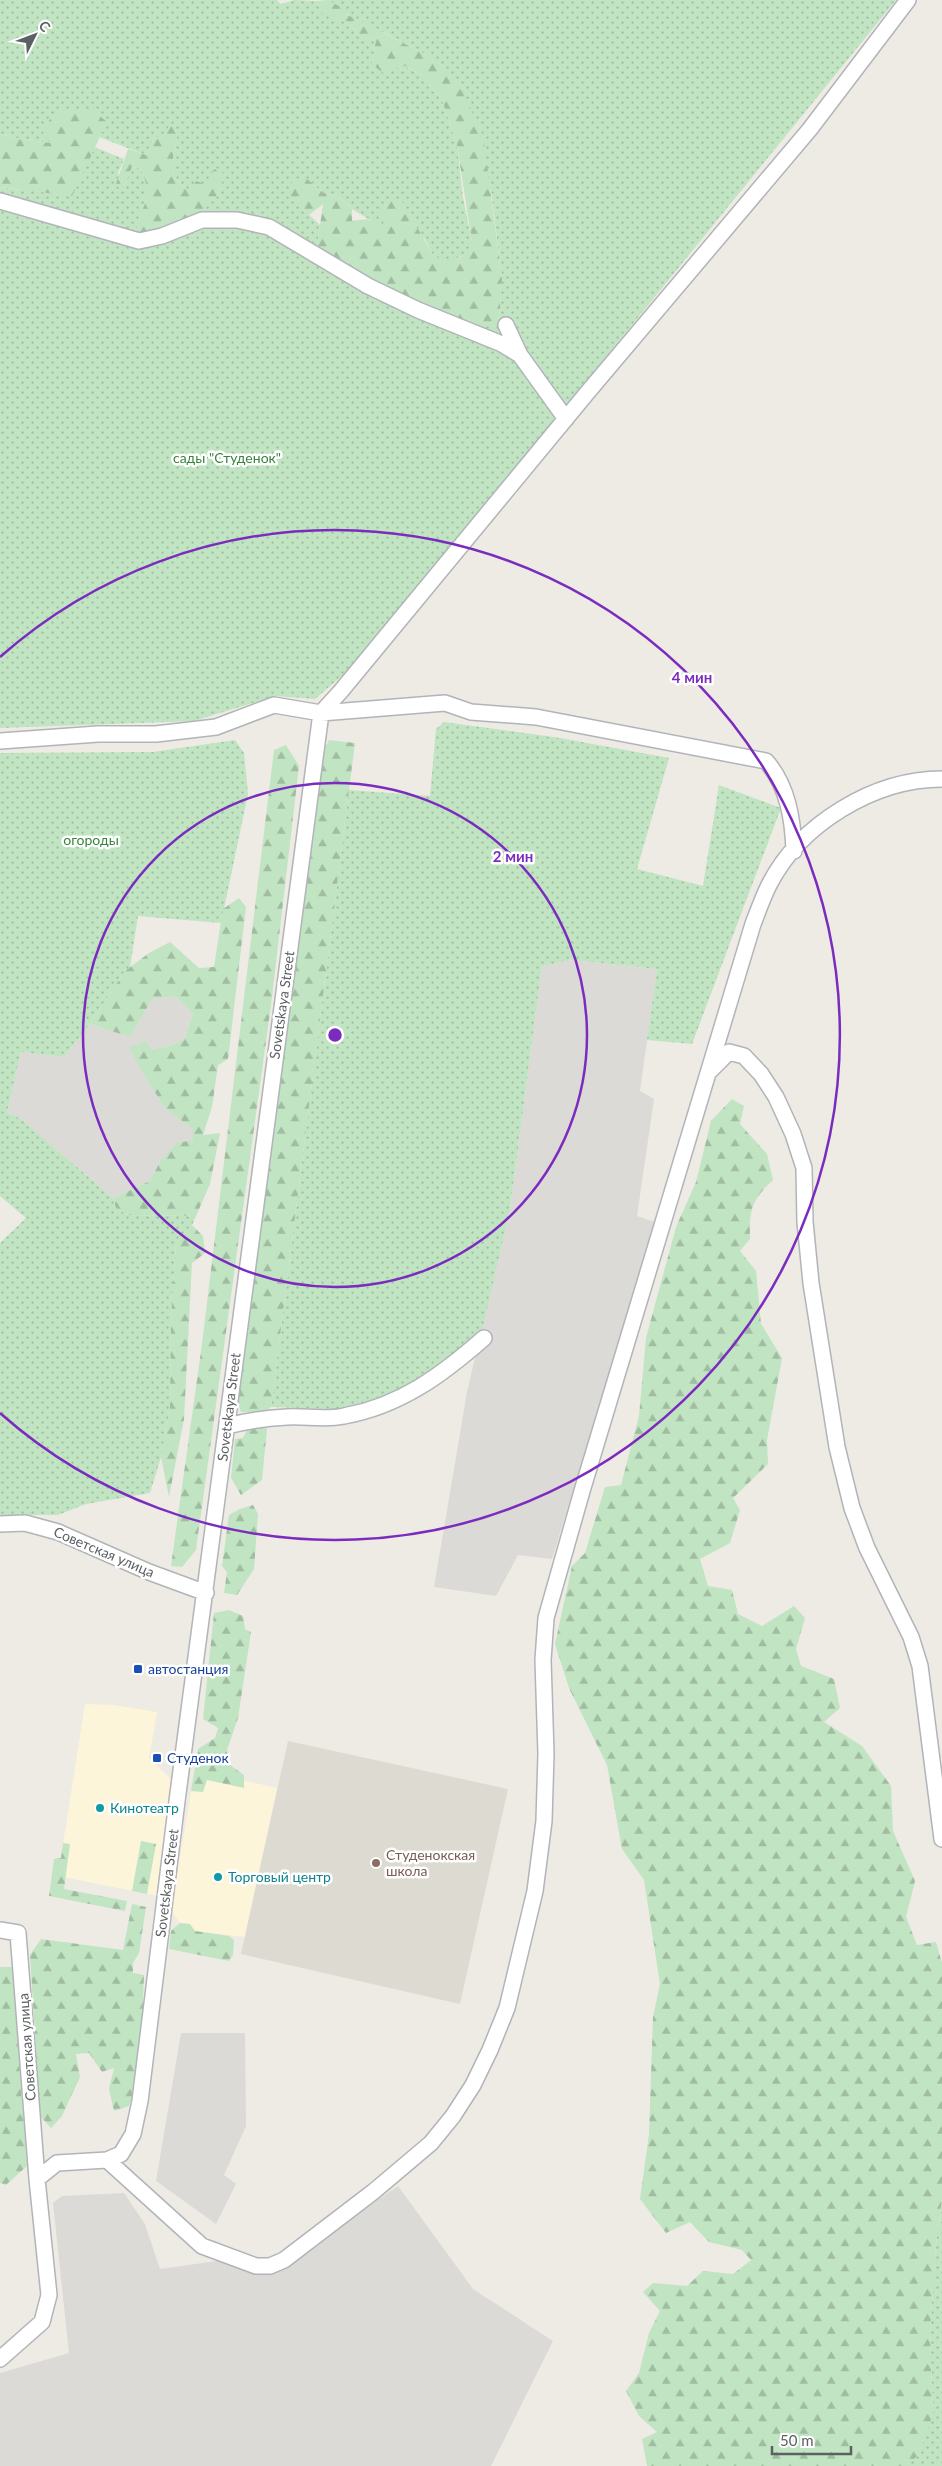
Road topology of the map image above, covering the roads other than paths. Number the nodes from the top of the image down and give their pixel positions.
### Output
1 (908, 0) edge
2 (0, 201) edge
3 (506, 325) dead end
4 (520, 355) junction
5 (566, 419) junction
6 (321, 713) junction
7 (0, 741) edge
8 (942, 778) edge
9 (794, 851) junction
10 (707, 1074) junction
11 (484, 1338) dead end
12 (227, 1426) junction
13 (0, 1524) edge
14 (206, 1593) junction
15 (942, 1839) edge
16 (0, 1930) edge
17 (107, 2160) junction
18 (37, 2179) junction
19 (0, 2359) edge

1 - 5 street
2 - 4 street
3 - 4 street
4 - 5 street
5 - 6 street
6 - 7 street
6 - 9 street
6 - 12 street, Sovetskaya Street
8 - 9 street
9 - 10 street
10 - 15 street
10 - 17 street
11 - 12 street
12 - 14 street, Sovetskaya Street
13 - 14 street, Советская улица
14 - 17 street, Sovetskaya Street
16 - 18 street, Советская улица
17 - 18 street
18 - 19 street

